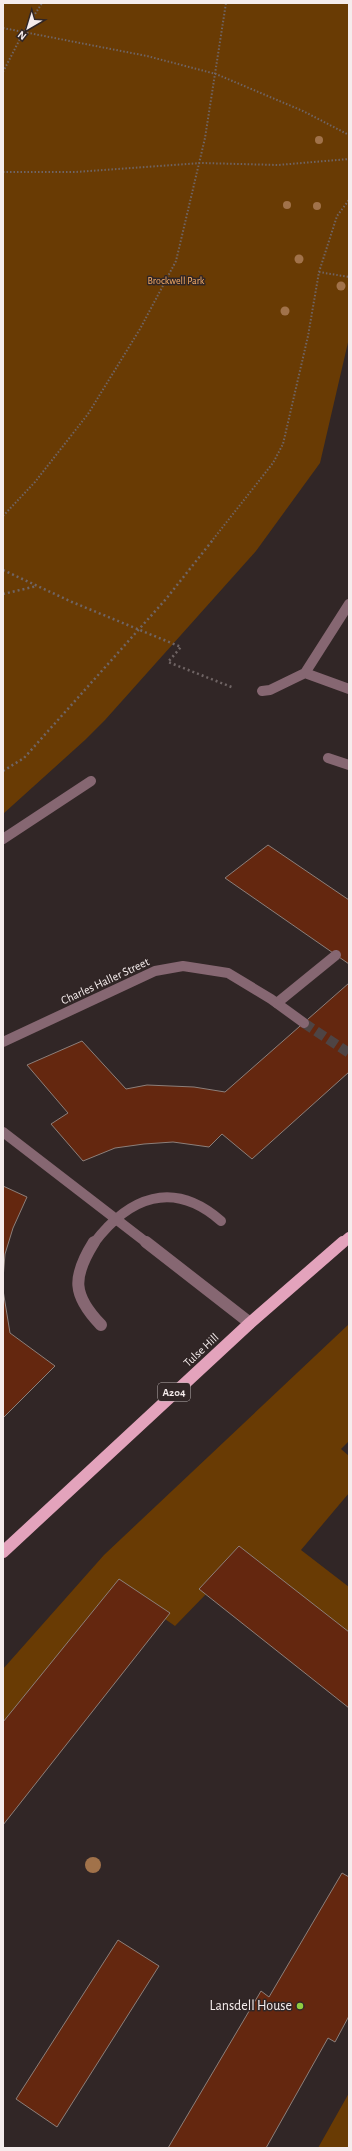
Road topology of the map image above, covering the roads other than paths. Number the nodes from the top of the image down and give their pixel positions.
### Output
1 (349, 604) edge
2 (305, 673) junction
3 (349, 689) edge
4 (262, 691) road end
5 (328, 758) dead end
6 (349, 765) edge
7 (91, 781) dead end
8 (3, 840) edge
9 (336, 954) dead end
10 (277, 1003) junction
11 (304, 1023) tunnel mouth
12 (3, 1042) edge
13 (3, 1132) edge
14 (115, 1220) junction
15 (221, 1221) dead end
16 (349, 1237) edge
17 (250, 1323) junction
18 (101, 1325) dead end
19 (3, 1552) edge

1 - 2 street
2 - 3 street
2 - 4 street
5 - 6 street
7 - 8 street
9 - 10 street
10 - 11 street, Charles Haller Street
10 - 12 street, Charles Haller Street
13 - 14 street
14 - 15 street
14 - 17 street
14 - 18 street
16 - 17 main road, Tulse Hill / A204
17 - 19 main road, Tulse Hill / A204

